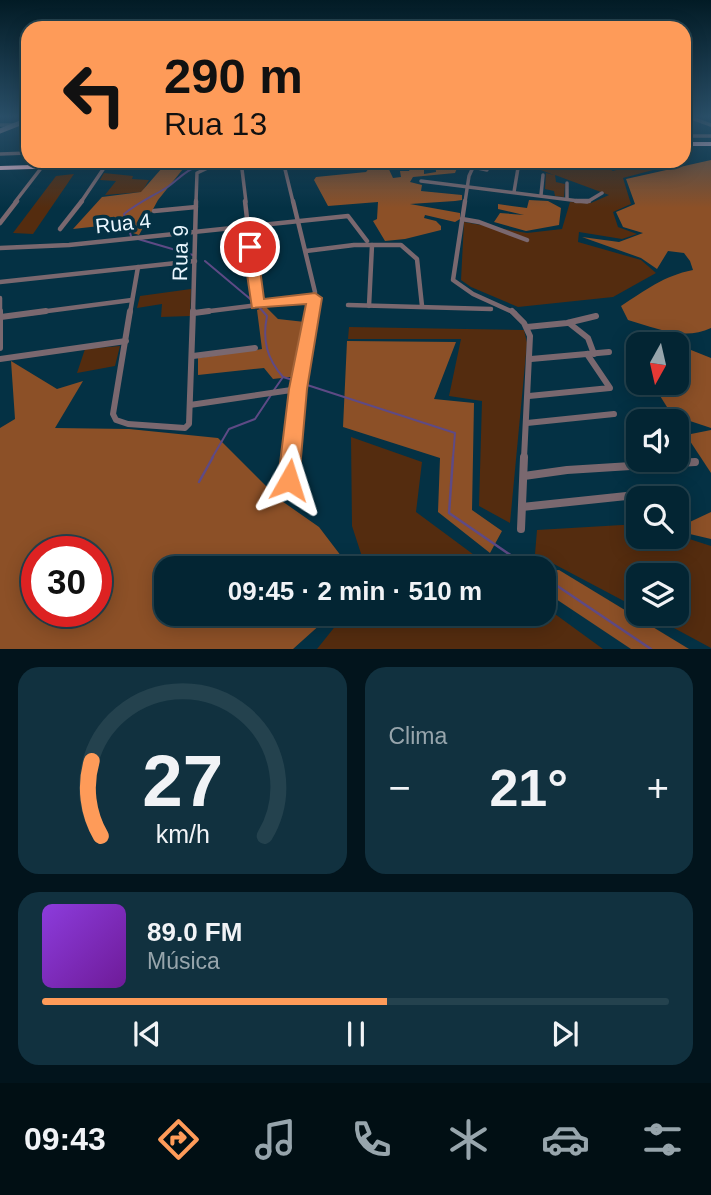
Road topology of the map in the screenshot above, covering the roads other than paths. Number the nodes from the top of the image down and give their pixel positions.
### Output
1 (21, 153) edge
2 (0, 154) edge
3 (21, 166) edge
4 (0, 167) edge
5 (21, 167) edge
6 (42, 168) edge
7 (104, 168) edge
8 (205, 168) edge
9 (242, 168) edge
10 (285, 168) edge
11 (474, 168) edge
12 (484, 168) edge
13 (518, 168) edge
14 (487, 170) dead end
15 (543, 175) dead end
16 (421, 181) dead end
17 (567, 183) dead end
18 (467, 186) junction
19 (514, 192) junction
20 (602, 194) dead end
21 (541, 195) junction
22 (567, 199) junction
23 (196, 207) junction
24 (155, 211) dead end
25 (332, 217) joint
26 (462, 219) junction
27 (297, 221) junction
28 (0, 223) edge
29 (247, 226) junction
30 (60, 229) dead end
31 (196, 232) junction
32 (527, 240) dead end
33 (369, 243) junction
34 (0, 248) edge
35 (306, 251) junction
36 (195, 261) junction
37 (138, 267) junction
38 (0, 282) edge
39 (0, 298) edge
40 (315, 298) junction
41 (132, 300) junction
42 (257, 305) junction
43 (348, 305) dead end
44 (369, 306) junction
45 (422, 306) junction
46 (491, 309) dead end
47 (194, 313) junction
48 (596, 316) dead end
49 (1, 317) edge
50 (569, 323) junction
51 (527, 327) junction
52 (126, 341) junction
53 (0, 348) edge
54 (255, 348) dead end
55 (609, 352) dead end
56 (591, 354) junction
57 (193, 356) junction
58 (0, 359) edge
59 (531, 359) junction
60 (299, 385) junction
61 (529, 396) junction
62 (190, 404) junction
63 (614, 414) dead end
64 (527, 423) junction
65 (695, 462) dead end
66 (524, 477) junction
67 (289, 480) dead end
68 (626, 496) edge
69 (522, 507) junction
70 (521, 529) dead end

1 - 2 street
3 - 4 highway
4 - 5 highway
6 - 28 street
7 - 30 street
8 - 23 street, Rua 9
9 - 29 street
10 - 27 street
11 - 18 street
12 - 14 street
13 - 19 street
15 - 21 street
16 - 18 street
17 - 22 street
18 - 19 street
18 - 26 street
19 - 21 street
20 - 22 street
21 - 22 street
23 - 24 street
23 - 31 street, Rua 9
25 - 27 street, Rua 4
25 - 33 street
26 - 32 street
26 - 51 street
27 - 29 street, Rua 4
27 - 35 street
29 - 31 street, Rua 4
29 - 42 street
31 - 34 street, Rua 4
31 - 36 street, Rua 9
33 - 35 street
33 - 44 street
33 - 45 street
35 - 40 street
36 - 37 street
36 - 47 street, Rua 9
37 - 38 street
37 - 41 street
39 - 49 street
40 - 42 street
40 - 60 street
41 - 49 street
41 - 52 street
42 - 47 street
43 - 44 street
44 - 45 street
45 - 46 street
47 - 57 street, Rua 9
48 - 50 street
49 - 53 street
50 - 51 street
50 - 56 street
51 - 59 street
52 - 58 street
52 - 62 street, Rua 9
54 - 57 street
55 - 56 street
56 - 59 street
56 - 61 street
57 - 62 street, Rua 9
59 - 61 street
60 - 62 street
60 - 67 street
61 - 64 street
63 - 64 street
64 - 66 street
65 - 66 street
66 - 69 street
68 - 69 street
69 - 70 street

